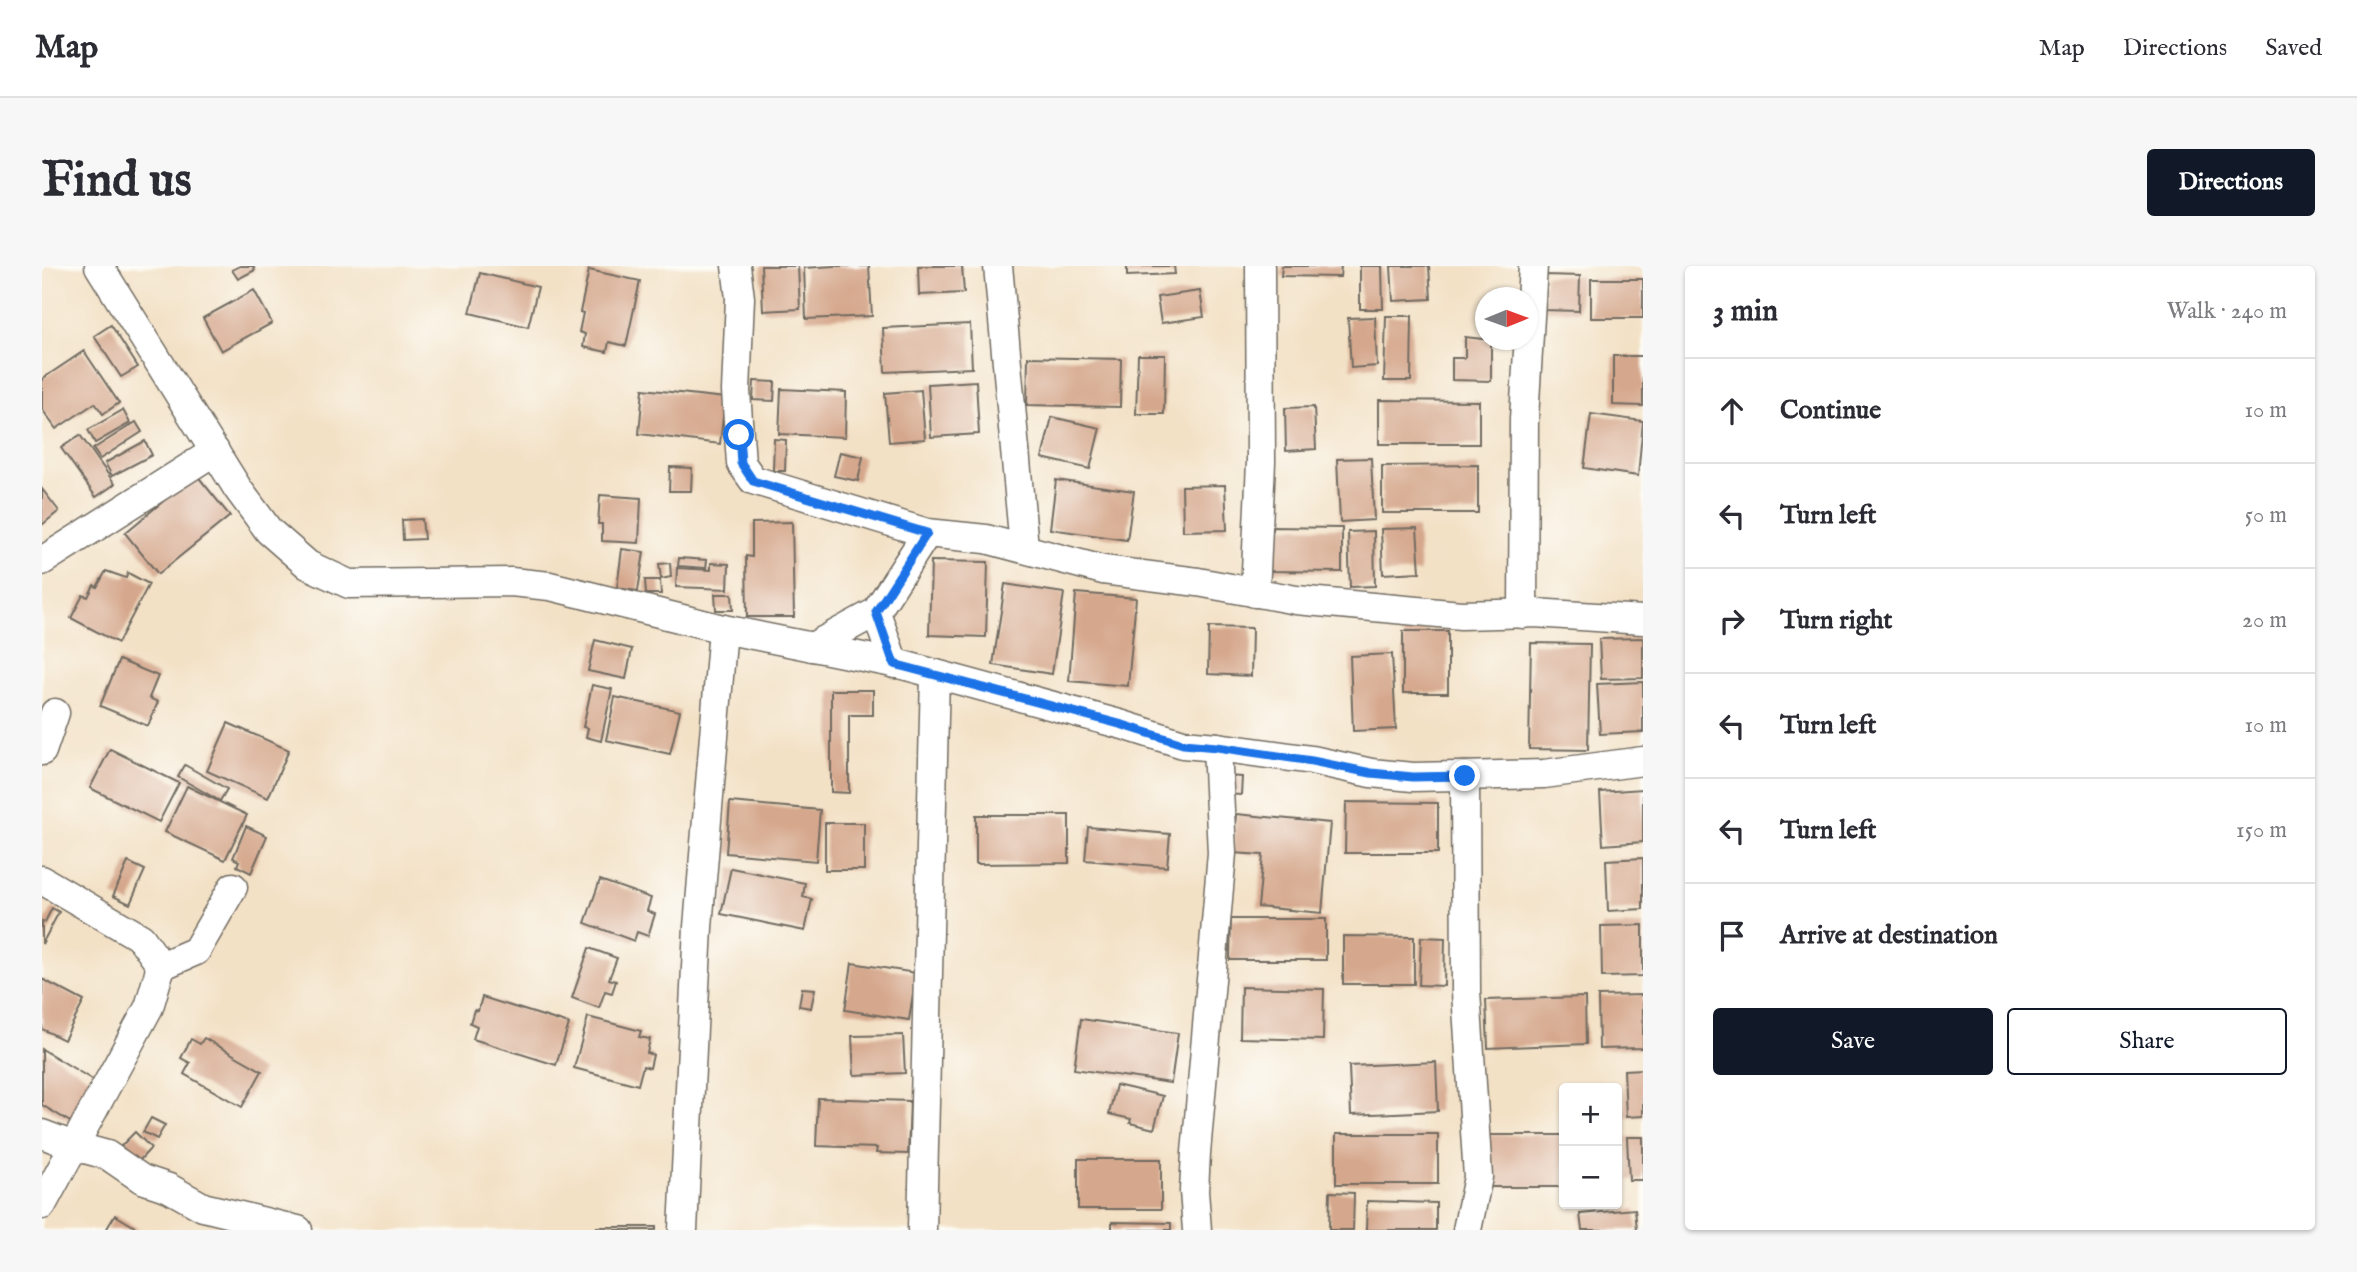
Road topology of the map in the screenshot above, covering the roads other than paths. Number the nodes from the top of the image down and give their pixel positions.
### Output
1 (99, 266) edge
2 (736, 266) edge
3 (998, 266) edge
4 (1260, 266) edge
5 (1533, 266) edge
6 (215, 451) junction
7 (927, 533) junction
8 (1024, 547) junction
9 (42, 561) edge
10 (1255, 593) junction
11 (876, 612) junction
12 (1523, 614) junction
13 (1643, 620) edge
14 (723, 629) junction
15 (811, 648) junction
16 (894, 664) junction
17 (935, 674) junction
18 (55, 712) dead end
19 (1217, 747) junction
20 (42, 751) edge
21 (1643, 761) edge
22 (1465, 776) junction
23 (42, 880) edge
24 (233, 887) dead end
25 (161, 966) junction
26 (42, 1134) edge
27 (74, 1146) junction
28 (42, 1205) edge
29 (298, 1230) edge
30 (683, 1230) edge
31 (922, 1230) edge
32 (1197, 1230) edge
33 (1467, 1230) edge

1 - 6 street
2 - 7 street
3 - 8 street
4 - 10 street
5 - 12 street
6 - 9 street
6 - 14 street
7 - 8 street
7 - 11 street
8 - 10 street
10 - 12 street
11 - 15 street
11 - 16 street
12 - 13 street
14 - 15 street
14 - 30 street
15 - 16 street
16 - 17 street
17 - 19 street
17 - 31 street
18 - 20 street
19 - 22 street
19 - 32 street
21 - 22 street
22 - 33 street
23 - 25 street
24 - 25 street
25 - 27 street
26 - 27 street
27 - 28 street
27 - 29 street

